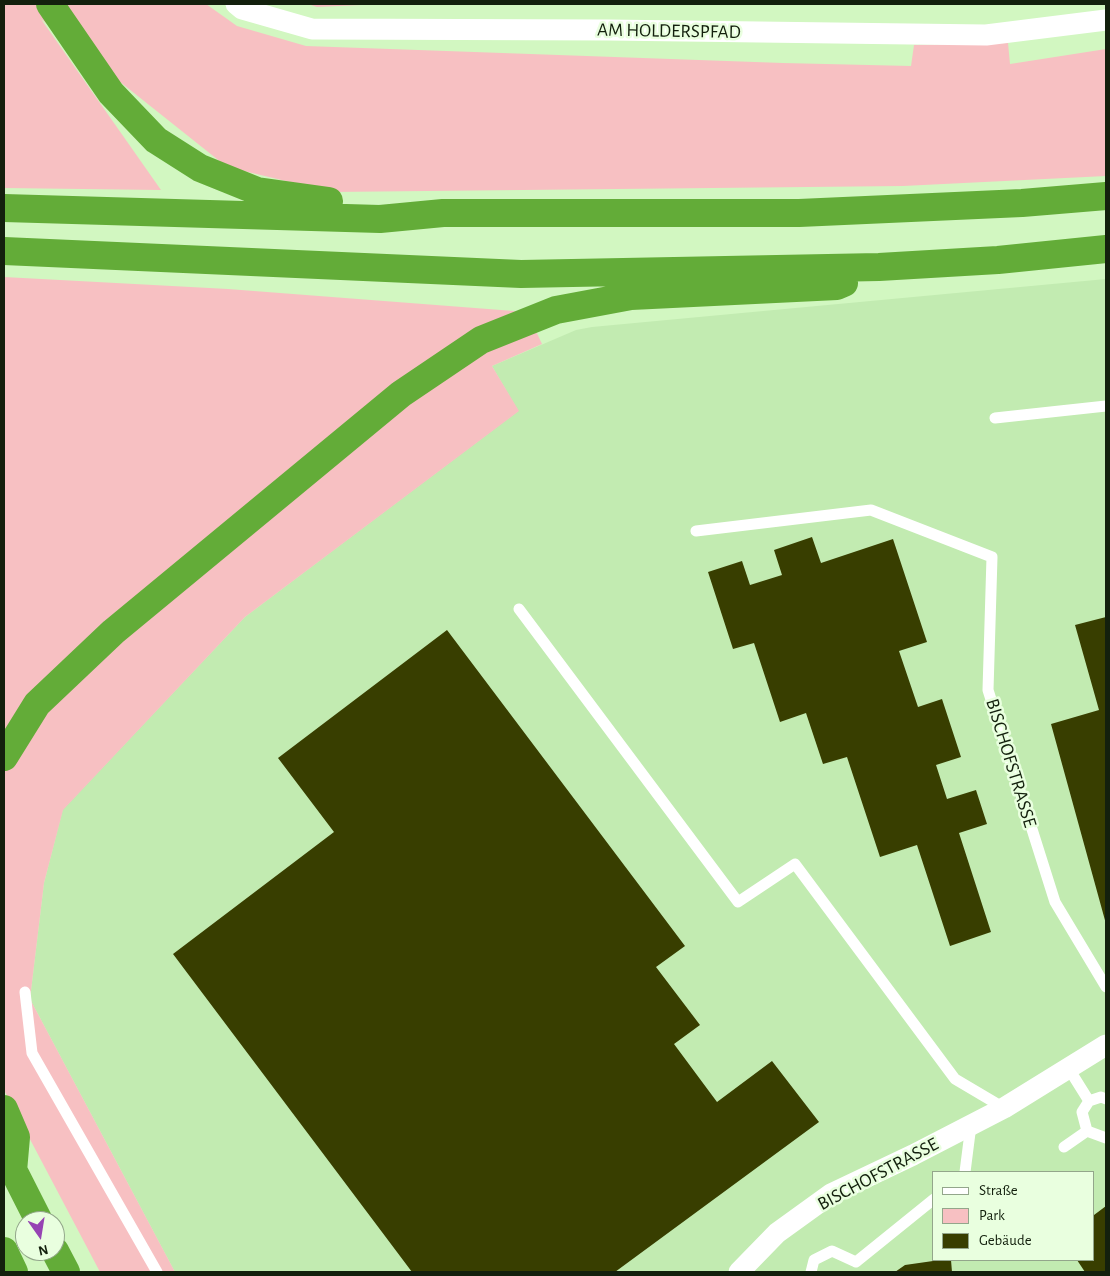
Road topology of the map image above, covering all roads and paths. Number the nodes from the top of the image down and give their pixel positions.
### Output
1 (50, 4) edge
2 (236, 4) edge
3 (1106, 20) edge
4 (1106, 196) edge
5 (4, 208) edge
6 (443, 213) junction
7 (1106, 249) edge
8 (4, 251) edge
9 (879, 267) junction
10 (1106, 406) edge
11 (995, 418) dead end
12 (696, 531) dead end
13 (519, 609) dead end
14 (4, 757) edge
15 (1106, 987) edge
16 (24, 992) dead end
17 (1106, 1045) edge
18 (1069, 1069) junction
19 (1106, 1100) edge
20 (1089, 1101) junction
21 (1004, 1108) junction
22 (4, 1109) edge
23 (971, 1125) junction
24 (1087, 1131) junction
25 (1106, 1138) edge
26 (1064, 1147) dead end
27 (9, 1162) edge
28 (965, 1171) edge
29 (932, 1201) edge
30 (35, 1211) edge
31 (4, 1251) edge
32 (857, 1267) edge
33 (14, 1272) edge
34 (157, 1272) edge
35 (739, 1272) edge
36 (811, 1272) edge

1 - 6 highway
2 - 3 street, AM HOLDERSPFAD
4 - 6 highway
5 - 6 highway
7 - 9 highway
8 - 9 highway
9 - 14 highway
10 - 11 lane
12 - 15 lane, BISCHOFSTRASSE
13 - 21 lane
16 - 34 lane
17 - 18 street, BISCHOFSTRASSE
18 - 20 lane
18 - 21 street, BISCHOFSTRASSE
19 - 20 lane
20 - 24 lane
21 - 23 street, BISCHOFSTRASSE
22 - 27 highway
23 - 28 lane
23 - 35 street, BISCHOFSTRASSE
24 - 25 lane
24 - 26 lane
27 - 30 highway
29 - 32 lane
31 - 33 highway
32 - 36 lane

